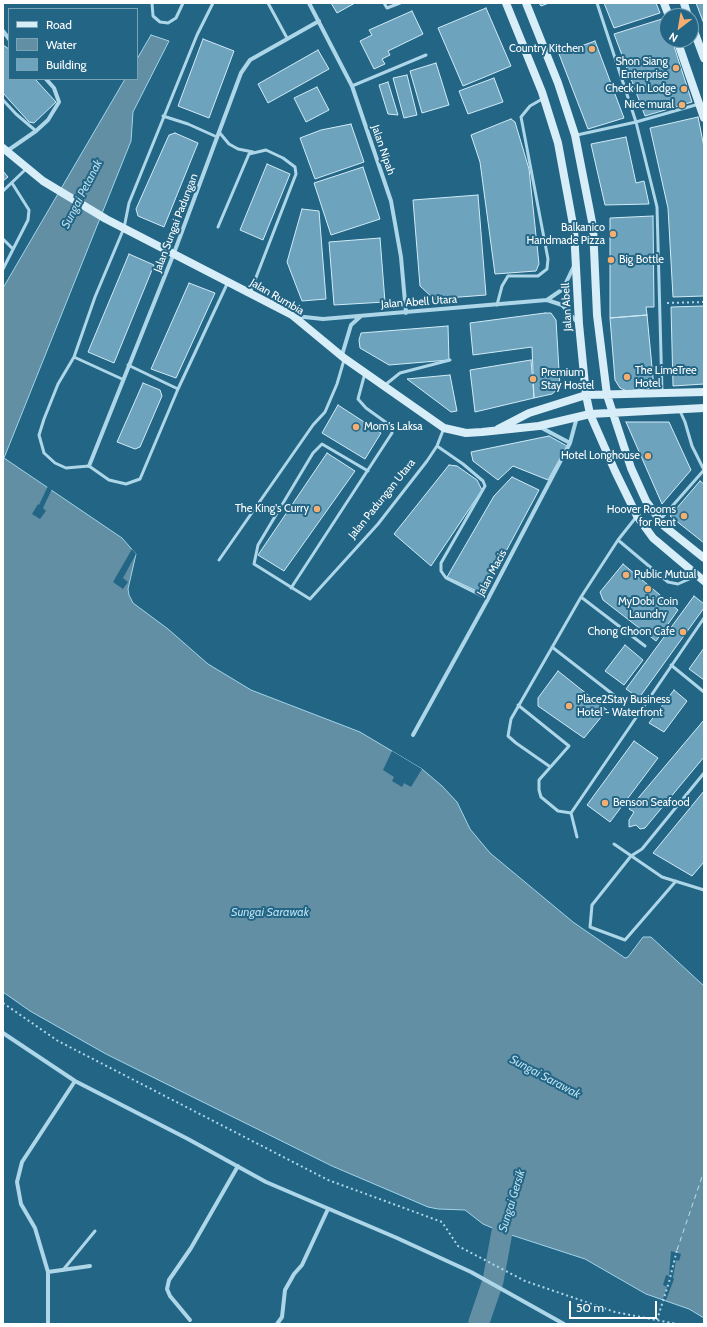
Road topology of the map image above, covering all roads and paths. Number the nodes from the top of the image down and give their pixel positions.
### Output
1 (152, 3) edge
2 (182, 3) edge
3 (213, 3) edge
4 (268, 3) edge
5 (310, 3) edge
6 (384, 3) edge
7 (400, 3) edge
8 (506, 3) edge
9 (526, 3) edge
10 (597, 3) edge
11 (319, 21) junction
12 (287, 38) junction
13 (699, 45) edge
14 (680, 48) edge
15 (426, 55) dead end
16 (704, 58) edge
17 (47, 80) edge
18 (352, 86) junction
19 (544, 98) junction
20 (3, 100) edge
21 (700, 104) junction
22 (163, 116) junction
23 (704, 118) edge
24 (636, 122) junction
25 (36, 131) junction
26 (220, 132) junction
27 (575, 136) junction
28 (218, 137) junction
29 (5, 149) edge
30 (257, 152) junction
31 (26, 168) junction
32 (12, 183) junction
33 (3, 191) edge
34 (218, 227) dead end
35 (124, 228) junction
36 (3, 239) edge
37 (13, 249) junction
38 (174, 253) junction
39 (576, 259) junction
40 (3, 269) edge
41 (228, 282) junction
42 (250, 293) junction
43 (547, 300) junction
44 (704, 302) edge
45 (660, 303) junction
46 (497, 305) junction
47 (406, 313) junction
48 (363, 315) junction
49 (292, 316) junction
50 (579, 324) junction
51 (74, 357) junction
52 (343, 357) junction
53 (450, 360) dead end
54 (128, 365) junction
55 (365, 373) junction
56 (122, 379) junction
57 (384, 386) junction
58 (178, 389) junction
59 (704, 392) edge
60 (662, 393) junction
61 (586, 395) junction
62 (607, 395) junction
63 (704, 408) edge
64 (679, 409) junction
65 (613, 412) junction
66 (590, 414) junction
67 (577, 415) junction
68 (539, 426) junction
69 (444, 428) junction
70 (493, 431) junction
71 (570, 443) junction
72 (437, 446) junction
73 (89, 466) junction
74 (704, 470) edge
75 (368, 471) junction
76 (637, 516) junction
77 (660, 520) junction
78 (618, 540) junction
79 (704, 558) edge
80 (220, 560) dead end
81 (701, 578) edge
82 (291, 588) junction
83 (581, 597) junction
84 (488, 599) junction
85 (704, 618) edge
86 (645, 646) dead end
87 (552, 647) junction
88 (671, 665) junction
89 (704, 692) edge
90 (619, 699) dead end
91 (518, 705) junction
92 (413, 735) dead end
93 (550, 766) junction
94 (704, 773) edge
95 (571, 813) junction
96 (577, 837) dead end
97 (614, 844) dead end
98 (631, 856) junction
99 (676, 881) junction
100 (704, 890) edge
101 (3, 1003) edge
102 (3, 1033) edge
103 (75, 1082) junction
104 (238, 1166) junction
105 (328, 1209) junction
106 (95, 1231) dead end
107 (677, 1250) dead end
108 (90, 1266) dead end
109 (63, 1270) junction
110 (48, 1272) junction
111 (190, 1320) dead end
112 (657, 1320) junction
113 (48, 1324) edge
114 (277, 1324) edge
115 (564, 1324) edge
116 (678, 1324) edge

1 - 2 lane
3 - 22 lane
4 - 12 lane
5 - 11 street, Jalan Nipah
6 - 7 lane
8 - 19 main road, Jalan Abell
9 - 27 main road
10 - 24 lane
11 - 12 street, Jalan Sungai Padungan
11 - 18 street, Jalan Nipah
12 - 26 street, Jalan Sungai Padungan
13 - 16 main road
14 - 21 main road
15 - 18 lane
17 - 25 street
18 - 47 street, Jalan Nipah
19 - 39 main road, Jalan Abell
19 - 46 lane
20 - 25 lane
21 - 23 main road
21 - 24 lane
22 - 28 lane
22 - 35 lane
24 - 27 lane
24 - 45 lane
25 - 29 street
26 - 28 street, Jalan Sungai Padungan
26 - 30 lane
27 - 62 main road
28 - 38 street, Jalan Sungai Padungan
29 - 31 main road, Jalan Rumbia
30 - 34 lane
30 - 42 lane
31 - 32 lane
31 - 35 main road, Jalan Rumbia
32 - 33 lane
32 - 37 lane
35 - 38 main road, Jalan Rumbia
35 - 51 lane
36 - 37 lane
37 - 40 lane
38 - 41 main road, Jalan Rumbia
38 - 54 street, Jalan Sungai Padungan
39 - 43 street
39 - 50 main road, Jalan Abell
41 - 42 main road, Jalan Rumbia
41 - 58 lane
42 - 49 main road, Jalan Rumbia
43 - 46 street, Jalan Abell Utara
43 - 50 street
44 - 45 path
45 - 60 lane
46 - 47 street, Jalan Abell Utara
47 - 48 street, Jalan Abell Utara
48 - 49 street, Jalan Abell Utara
48 - 52 street
49 - 52 main road, Jalan Rumbia
50 - 61 main road, Jalan Abell
51 - 56 lane
51 - 73 lane
52 - 55 main road, Jalan Rumbia
52 - 80 lane
53 - 57 lane
54 - 56 street, Jalan Sungai Padungan
54 - 58 lane
55 - 57 main road, Jalan Rumbia
55 - 75 lane
56 - 73 street, Jalan Sungai Padungan
57 - 69 main road, Jalan Rumbia
58 - 73 lane
59 - 60 main road
60 - 62 main road
61 - 62 main road
61 - 66 main road, Jalan Abell
61 - 70 main road
62 - 65 main road
63 - 64 main road
64 - 65 main road
64 - 74 lane
65 - 66 main road
65 - 77 main road
66 - 67 main road
66 - 76 main road, Jalan Abell
67 - 68 main road
67 - 71 street, Jalan Macis
68 - 70 main road
68 - 71 street
69 - 70 main road
69 - 72 lane, Jalan Padungan Utara
71 - 84 street, Jalan Macis
72 - 82 lane, Jalan Padungan Utara
72 - 84 lane
74 - 77 lane
75 - 82 lane
75 - 82 lane, Jalan Padungan Utara
76 - 78 lane
76 - 81 main road, Jalan Abell
77 - 79 main road
78 - 81 lane
78 - 83 lane
83 - 86 lane
83 - 87 lane
84 - 92 street, Jalan Macis
85 - 88 lane
87 - 90 lane
87 - 91 lane
88 - 89 lane
88 - 95 lane
91 - 93 lane
91 - 93 lane
93 - 95 lane
94 - 98 lane
95 - 96 lane
97 - 98 lane
98 - 99 lane
98 - 99 lane
99 - 100 lane
101 - 112 path
102 - 103 street
103 - 104 street
103 - 110 street
104 - 105 street
104 - 111 street
105 - 114 street
105 - 115 street
106 - 109 lane
107 - 112 path
108 - 109 street
109 - 110 street
110 - 113 street
112 - 116 path

